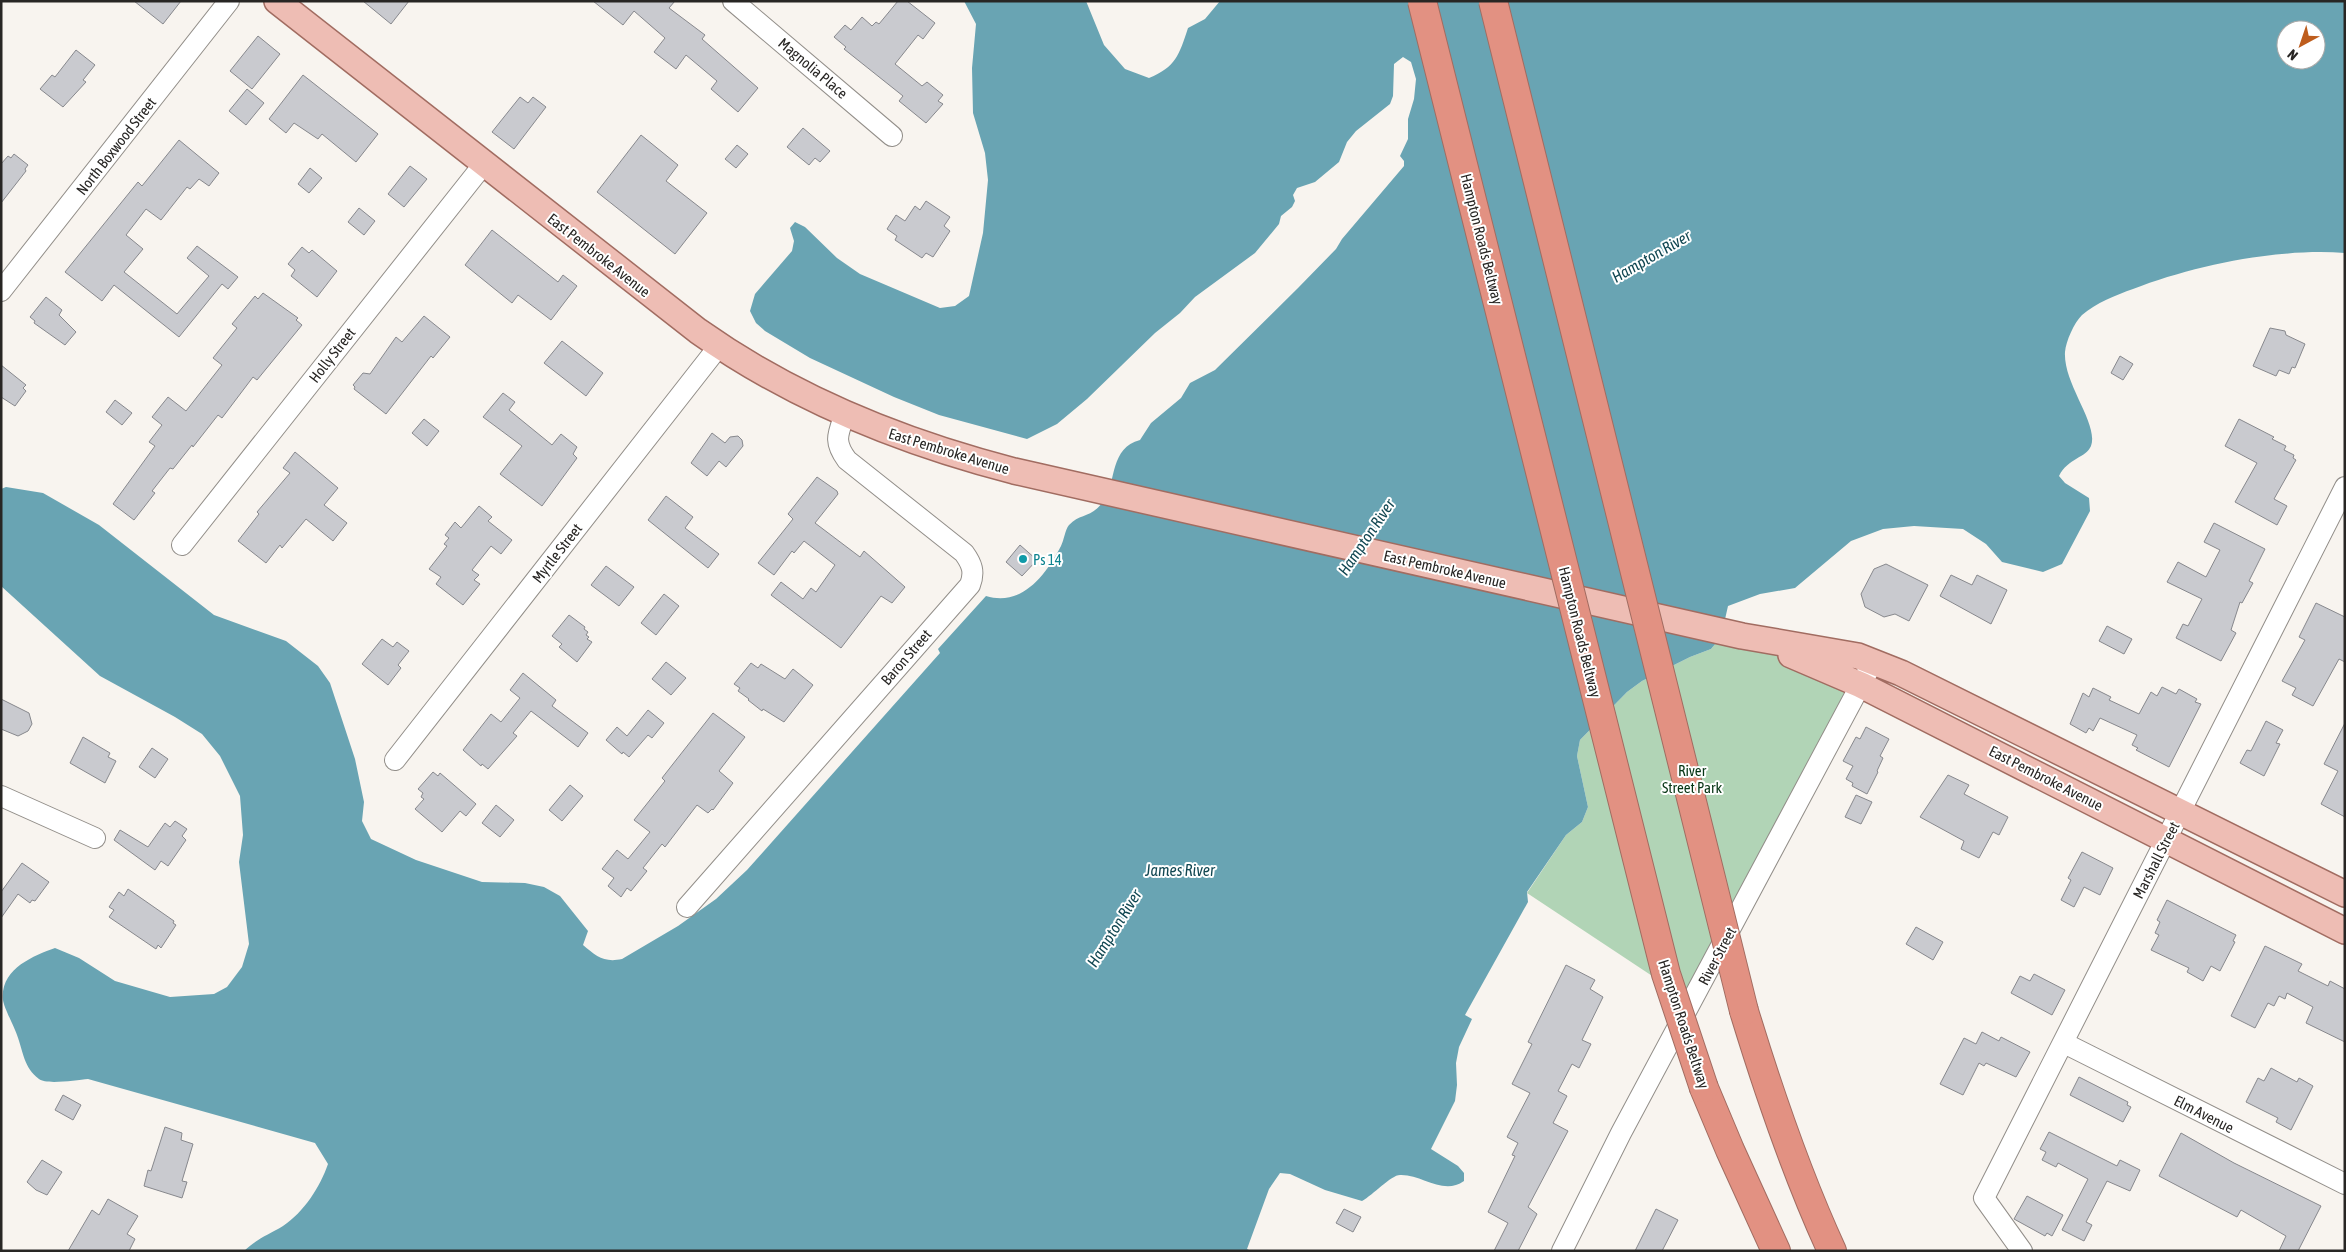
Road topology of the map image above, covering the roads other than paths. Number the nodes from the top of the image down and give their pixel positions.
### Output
1 (230, 1) edge
2 (277, 1) edge
3 (733, 1) edge
4 (1422, 1) edge
5 (1493, 1) edge
6 (892, 136) dead end
7 (483, 165) junction
8 (1, 291) edge
9 (719, 346) junction
10 (845, 414) junction
11 (2345, 487) edge
12 (182, 545) dead end
13 (1742, 636) junction
14 (1873, 661) junction
15 (1861, 685) junction
16 (395, 760) dead end
17 (1, 796) edge
18 (2180, 812) junction
19 (95, 838) dead end
20 (2166, 839) junction
21 (2345, 894) edge
22 (687, 907) dead end
23 (2345, 931) edge
24 (2064, 1043) junction
25 (2345, 1184) edge
26 (1562, 1251) edge
27 (1776, 1251) edge
28 (1832, 1251) edge
29 (2022, 1251) edge

1 - 8 street, North Boxwood Street
2 - 7 main road, East Pembroke Avenue
3 - 6 street, Magnolia Place
4 - 27 highway, Hampton Roads Beltway, bridge
5 - 28 highway, bridge
7 - 9 main road, East Pembroke Avenue
7 - 12 street, Holly Street
9 - 10 main road, East Pembroke Avenue
9 - 16 street, Myrtle Street
10 - 13 main road, East Pembroke Avenue, bridge
10 - 22 street, Baron Street
11 - 18 street, Marshall Street
13 - 14 main road, East Pembroke Avenue
13 - 15 main road, East Pembroke Avenue
14 - 15 street, River Street
14 - 18 main road, East Pembroke Avenue
15 - 20 main road, East Pembroke Avenue
15 - 26 street, River Street
17 - 19 street
18 - 20 street, Marshall Street
18 - 21 main road, East Pembroke Avenue
20 - 23 main road, East Pembroke Avenue
20 - 24 street, Marshall Street
24 - 25 street, Elm Avenue
24 - 29 street, Marshall Street

